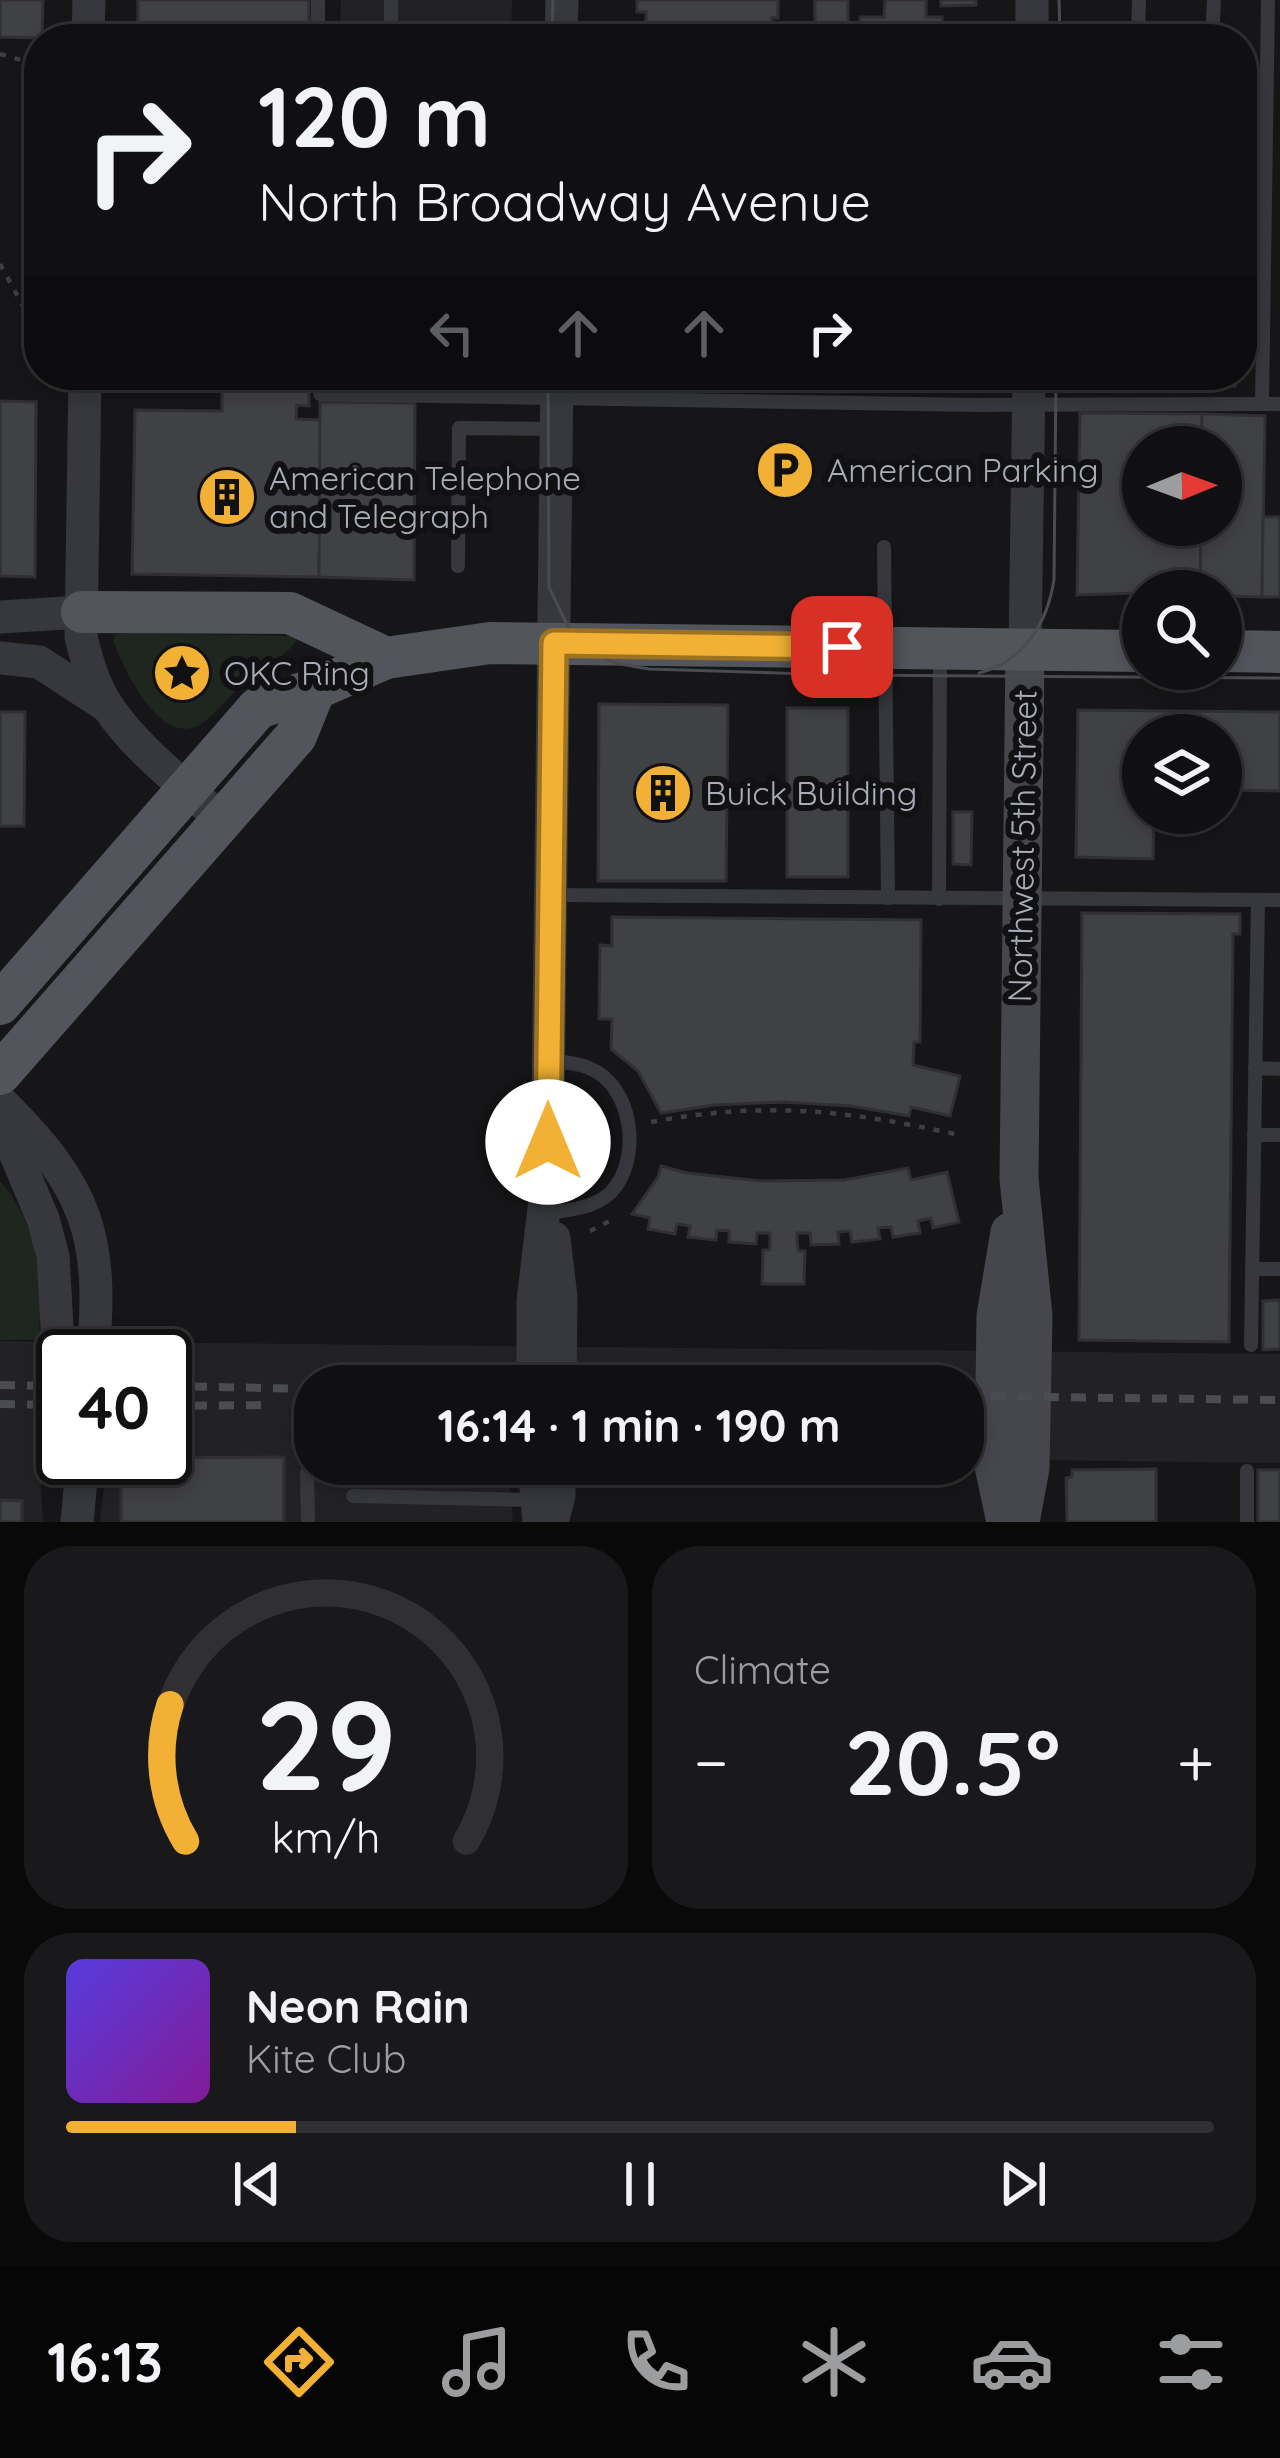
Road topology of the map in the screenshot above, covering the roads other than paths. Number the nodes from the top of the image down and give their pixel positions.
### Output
1 (1268, 0) edge
2 (1272, 228) edge
3 (85, 390) edge
4 (320, 390) edge
5 (986, 390) edge
6 (1029, 390) edge
7 (1045, 390) edge
8 (556, 400) edge
9 (1262, 404) junction
10 (1280, 404) edge
11 (884, 547) dead end
12 (458, 566) dead end
13 (82, 612) junction
14 (0, 617) edge
15 (554, 643) junction
16 (886, 648) junction
17 (940, 648) junction
18 (1025, 650) junction
19 (1122, 650) edge
20 (1242, 651) edge
21 (1280, 652) edge
22 (0, 658) edge
23 (386, 658) junction
24 (316, 689) junction
25 (108, 707) junction
26 (195, 779) junction
27 (230, 810) junction
28 (551, 895) junction
29 (888, 898) junction
30 (939, 899) junction
31 (1022, 900) junction
32 (1258, 900) junction
33 (1280, 900) edge
34 (0, 1004) edge
35 (548, 1060) junction
36 (1256, 1068) junction
37 (1280, 1069) edge
38 (0, 1074) edge
39 (0, 1101) edge
40 (0, 1117) edge
41 (1254, 1135) junction
42 (1280, 1135) edge
43 (1019, 1179) junction
44 (549, 1198) junction
45 (1252, 1269) junction
46 (1280, 1269) edge
47 (56, 1329) edge
48 (94, 1329) edge
49 (1251, 1345) dead end
50 (533, 1365) edge
51 (560, 1365) edge
52 (1246, 1472) dead end
53 (68, 1485) edge
54 (79, 1485) edge
55 (308, 1485) edge
56 (559, 1485) edge
57 (352, 1496) dead end
58 (542, 1514) edge
59 (73, 1522) edge
60 (308, 1522) edge
61 (1006, 1522) edge
62 (1020, 1522) edge
63 (1247, 1522) edge

1 - 2 lane
2 - 9 lane
3 - 13 street
4 - 8 lane
5 - 8 lane
6 - 18 street, Northwest 5th Street
7 - 9 lane
8 - 12 lane
8 - 15 street
9 - 10 lane
11 - 16 lane
13 - 14 street
13 - 23 main road
13 - 25 street
13 - 26 street
15 - 16 main road
15 - 23 main road
15 - 28 street
16 - 17 main road
16 - 29 lane
17 - 18 main road
17 - 30 lane
18 - 19 main road
18 - 31 main road, Northwest 5th Street
20 - 21 main road
22 - 25 street
23 - 24 main road
24 - 26 main road
24 - 27 main road
25 - 26 street
26 - 27 street
26 - 34 main road
27 - 38 main road
28 - 29 lane
28 - 35 street
29 - 30 lane
30 - 31 lane
31 - 32 lane
31 - 43 main road, Northwest 5th Street
32 - 33 lane
32 - 36 lane
35 - 44 street
35 - 44 lane
36 - 37 lane
36 - 41 lane
39 - 48 street
40 - 47 street
41 - 42 lane
41 - 45 lane
43 - 61 main road
43 - 62 main road, Northwest 5th Street
44 - 50 street
44 - 51 street
45 - 46 lane
45 - 49 lane
52 - 63 lane
53 - 59 street
54 - 59 street
55 - 60 lane
56 - 58 street
57 - 58 lane

